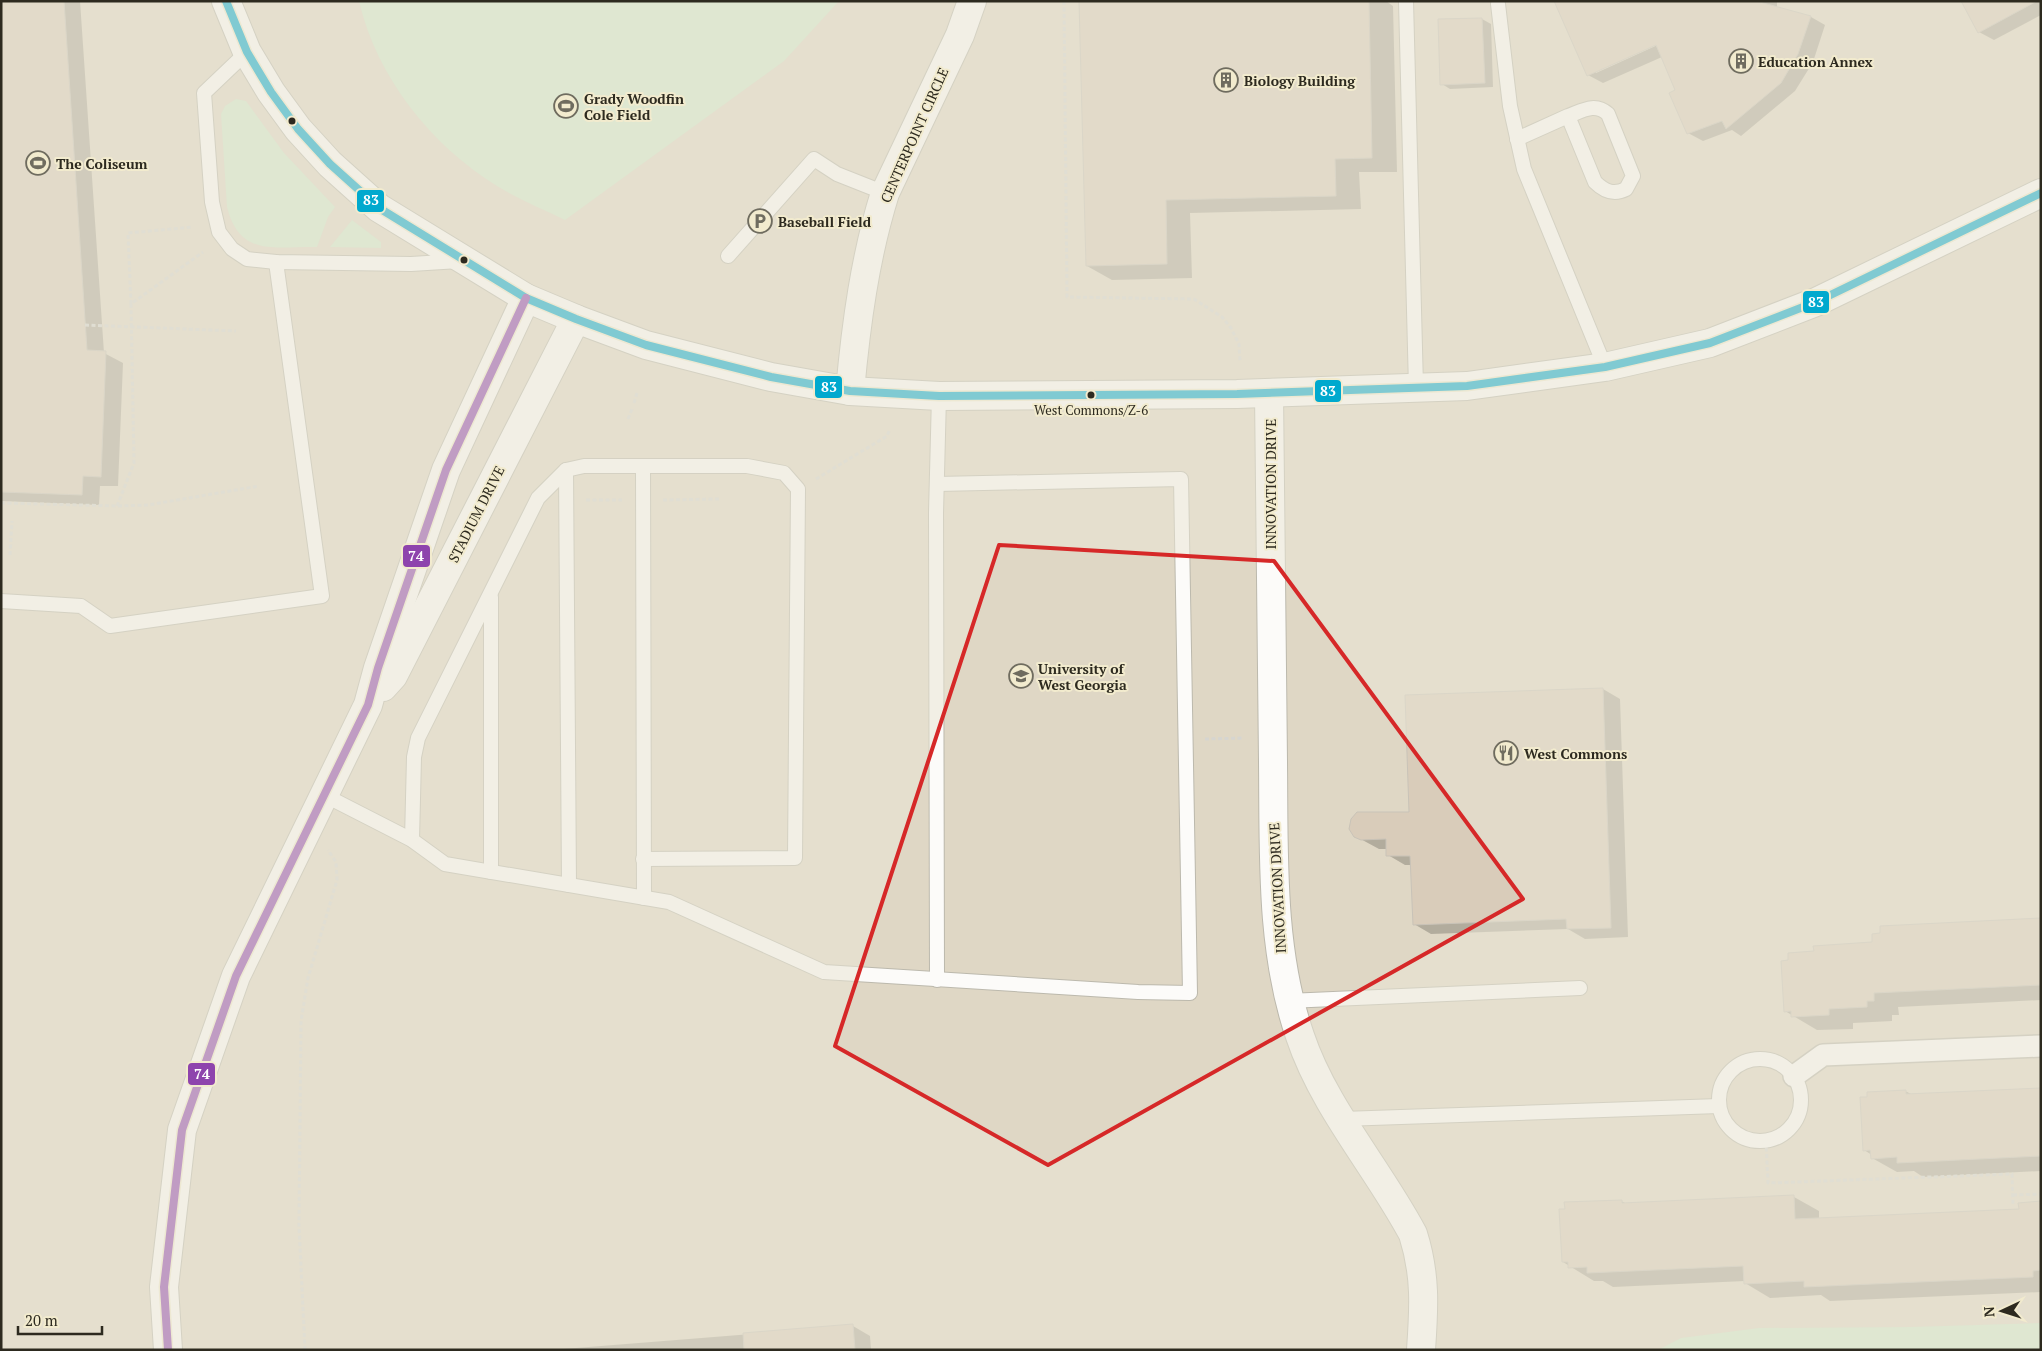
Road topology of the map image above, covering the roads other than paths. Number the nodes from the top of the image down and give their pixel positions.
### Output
1 (226, 1) edge
2 (972, 1) edge
3 (1406, 1) edge
4 (1498, 4) dead end
5 (247, 52) junction
6 (1568, 116) junction
7 (1517, 139) junction
8 (885, 193) junction
9 (2041, 193) edge
10 (728, 256) dead end
11 (463, 260) junction
12 (276, 262) junction
13 (526, 298) junction
14 (576, 319) junction
15 (1605, 367) junction
16 (1416, 387) junction
17 (850, 390) junction
18 (1269, 393) junction
19 (939, 396) junction
20 (643, 467) junction
21 (566, 470) junction
22 (937, 484) junction
23 (491, 594) junction
24 (1, 601) edge
25 (368, 705) junction
26 (324, 796) junction
27 (412, 840) junction
28 (643, 859) junction
29 (491, 872) junction
30 (570, 885) junction
31 (644, 898) junction
32 (937, 980) junction
33 (1580, 988) dead end
34 (1288, 1001) junction
35 (2041, 1046) edge
36 (1794, 1076) junction
37 (1719, 1106) junction
38 (1342, 1119) junction
39 (168, 1350) edge
40 (1421, 1350) edge

1 - 5 street
2 - 8 street, CENTERPOINT CIRCLE
3 - 16 lane
4 - 7 lane
5 - 11 street
5 - 12 lane
6 - 6 lane
6 - 7 lane
7 - 15 lane
8 - 10 lane
8 - 17 street, CENTERPOINT CIRCLE
9 - 15 street
11 - 12 lane
11 - 13 street
12 - 24 lane
13 - 14 street
13 - 25 street, STADIUM DRIVE
14 - 17 street
14 - 25 street, STADIUM DRIVE
15 - 16 street
16 - 18 street
17 - 19 street
18 - 19 street
18 - 34 street, INNOVATION DRIVE
19 - 22 lane
20 - 21 lane
20 - 28 lane
20 - 28 lane
21 - 23 lane
21 - 30 lane
22 - 32 lane
22 - 32 lane
23 - 27 lane
23 - 29 lane
25 - 26 street, STADIUM DRIVE
26 - 27 lane
26 - 39 street, STADIUM DRIVE
27 - 29 lane
28 - 31 lane
29 - 30 lane
30 - 31 lane
31 - 32 lane
33 - 34 lane
34 - 38 street, INNOVATION DRIVE
35 - 36 street
36 - 37 lane
36 - 37 lane
37 - 38 lane
38 - 40 street, INNOVATION DRIVE

